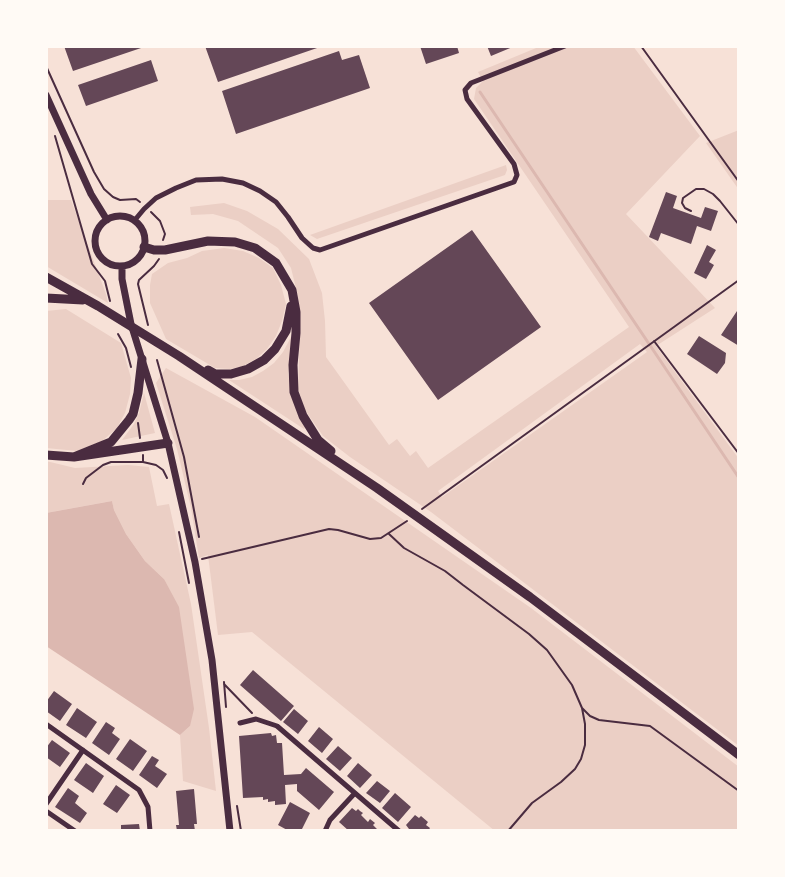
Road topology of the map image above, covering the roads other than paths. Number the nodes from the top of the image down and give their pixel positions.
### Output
1 (565, 46) edge
2 (46, 95) edge
3 (107, 220) junction
4 (134, 221) junction
5 (144, 247) junction
6 (122, 266) junction
7 (46, 277) edge
8 (292, 290) junction
9 (46, 298) edge
10 (88, 300) junction
11 (179, 356) junction
12 (142, 359) junction
13 (168, 443) junction
14 (46, 455) edge
15 (74, 457) junction
16 (349, 469) junction
17 (240, 723) dead end
18 (46, 724) edge
19 (84, 750) junction
20 (739, 755) edge
21 (354, 793) junction
22 (46, 804) edge
23 (46, 811) edge
24 (75, 831) edge
25 (150, 831) edge
26 (230, 831) edge
27 (325, 831) edge
28 (399, 831) edge

1 - 4 street
2 - 3 street
3 - 4 street
3 - 6 street
4 - 5 street
5 - 6 street
5 - 8 main road
6 - 12 street
7 - 10 main road
8 - 11 main road
8 - 16 main road
9 - 10 main road
10 - 11 main road
11 - 16 main road
12 - 13 street
12 - 15 main road
13 - 15 main road
13 - 26 street
14 - 15 main road
16 - 20 main road
17 - 21 street
18 - 19 street
19 - 22 street
19 - 25 street
21 - 27 street
21 - 28 street
23 - 24 street

